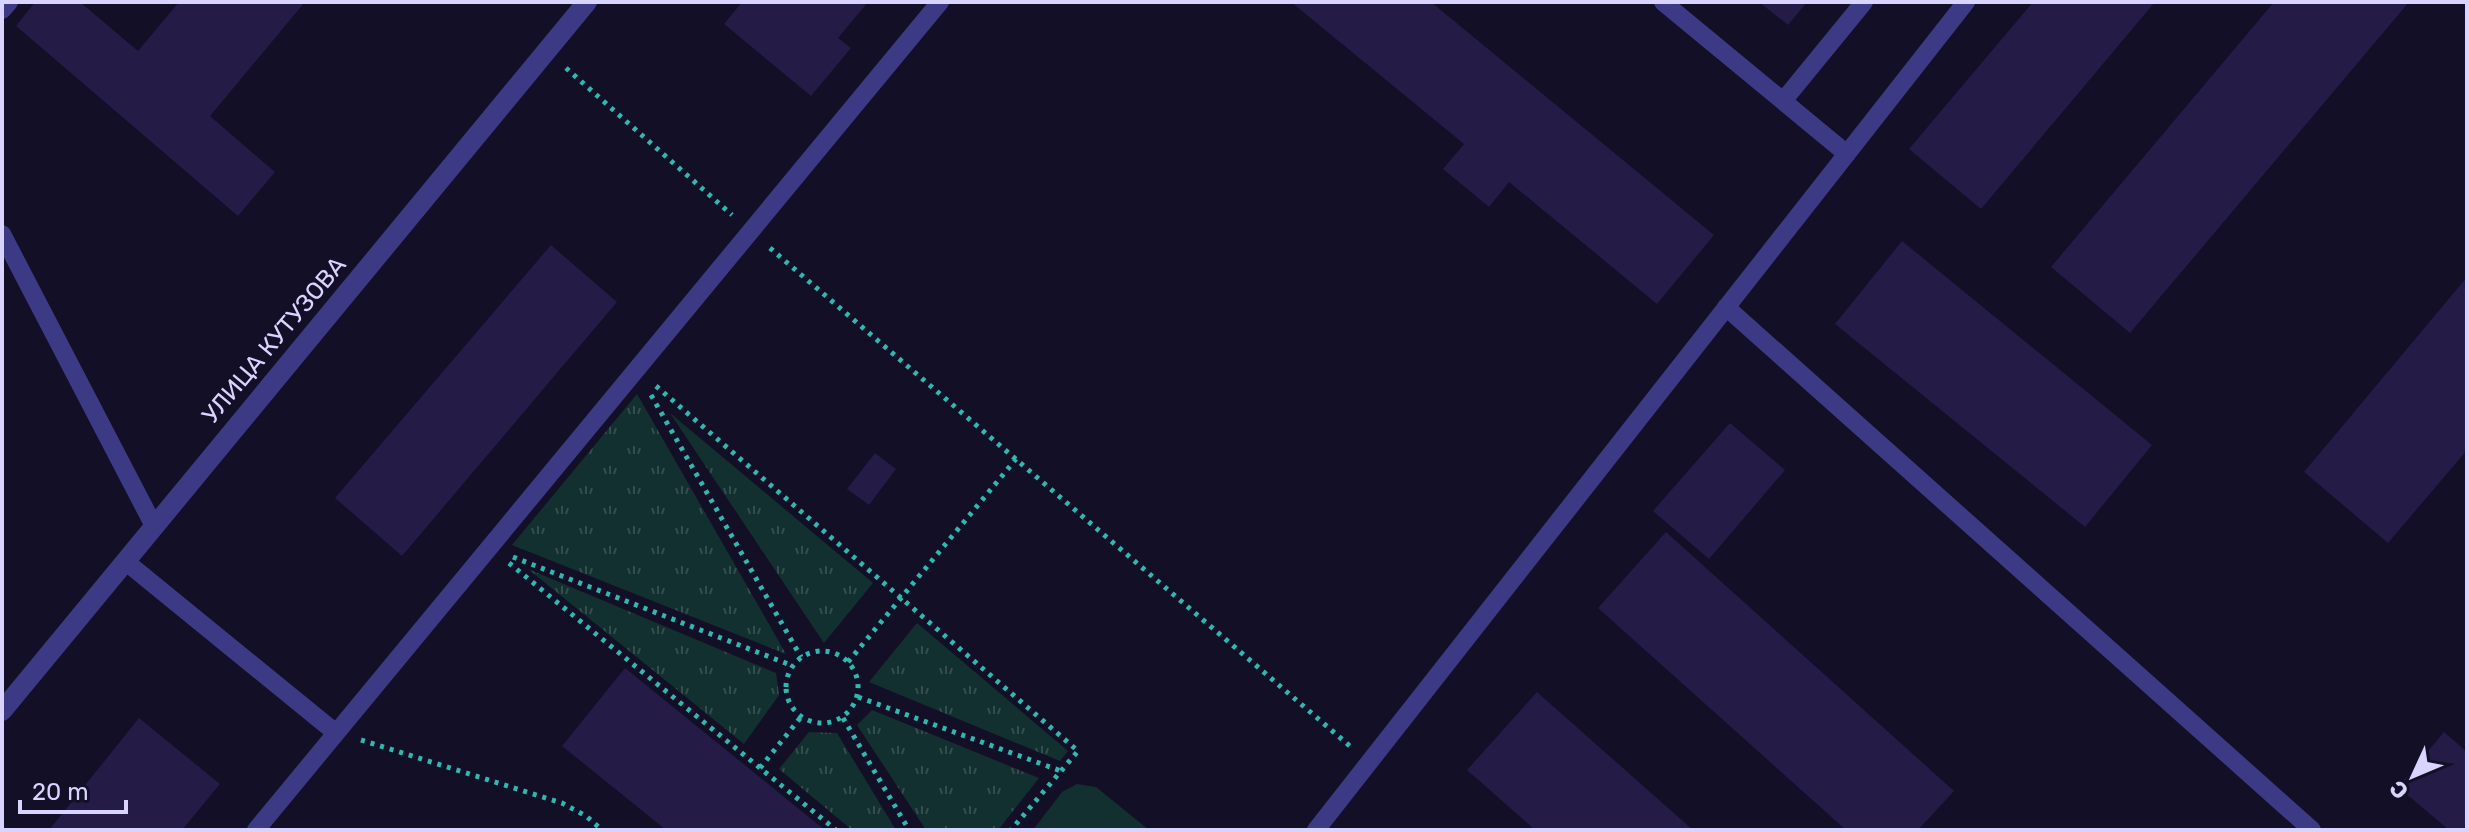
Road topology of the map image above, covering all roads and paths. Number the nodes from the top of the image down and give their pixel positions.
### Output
1 (9, 2) edge
2 (587, 2) edge
3 (940, 2) edge
4 (1663, 2) edge
5 (1864, 2) edge
6 (1966, 2) edge
7 (2, 10) edge
8 (591, 90) dead end
9 (1783, 101) junction
10 (1847, 154) junction
11 (751, 231) junction
12 (2, 234) edge
13 (1726, 307) junction
14 (637, 369) junction
15 (1016, 459) junction
16 (154, 526) junction
17 (489, 547) junction
18 (125, 561) junction
19 (903, 597) junction
20 (801, 657) junction
21 (848, 662) junction
22 (793, 666) junction
23 (858, 697) junction
24 (2, 711) edge
25 (801, 717) junction
26 (843, 718) junction
27 (336, 733) junction
28 (1368, 763) junction
29 (760, 768) junction
30 (1061, 771) junction
31 (256, 830) edge
32 (602, 830) edge
33 (836, 830) edge
34 (909, 830) edge
35 (1011, 830) edge
36 (1316, 830) edge
37 (2312, 830) edge

1 - 7 lane
2 - 16 street, УЛИЦА КУТУЗОВА
3 - 11 lane
4 - 9 lane
5 - 9 lane
6 - 10 lane
8 - 11 path
9 - 10 lane
10 - 13 lane
11 - 14 lane
11 - 15 path
12 - 16 lane
13 - 28 lane
13 - 37 lane
14 - 17 lane
14 - 19 path
14 - 20 path
15 - 19 path
15 - 28 path
16 - 18 street, УЛИЦА КУТУЗОВА
17 - 22 path
17 - 27 lane
17 - 29 path
18 - 24 street, УЛИЦА КУТУЗОВА
18 - 27 lane
19 - 21 path
19 - 30 path
20 - 21 path
20 - 22 path
21 - 23 path
22 - 25 path
23 - 26 path
23 - 30 path
25 - 26 path
25 - 29 path
26 - 34 path
27 - 31 lane
27 - 32 path
28 - 36 lane
29 - 33 path
30 - 35 path

